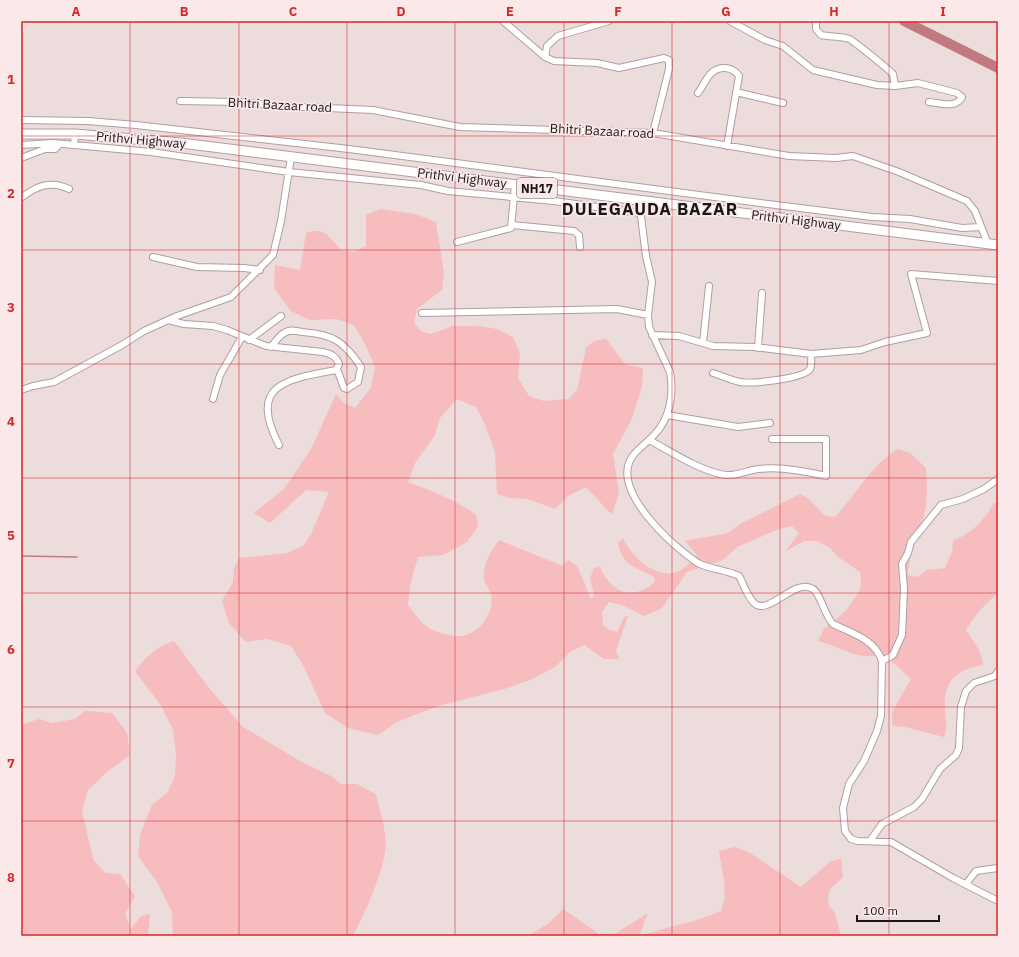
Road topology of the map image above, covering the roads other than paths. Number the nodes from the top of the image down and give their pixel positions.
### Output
1 (503, 21) edge
2 (608, 21) edge
3 (730, 21) edge
4 (816, 21) edge
5 (545, 57) junction
6 (895, 86) junction
7 (736, 92) junction
8 (698, 93) dead end
9 (180, 101) dead end
10 (929, 102) dead end
11 (783, 103) dead end
12 (21, 120) edge
13 (158, 127) junction
14 (653, 133) junction
15 (21, 134) edge
16 (75, 134) junction
17 (155, 141) junction
18 (60, 144) junction
19 (21, 145) edge
20 (74, 145) junction
21 (727, 146) junction
22 (291, 157) junction
23 (21, 158) edge
24 (289, 172) junction
25 (515, 185) junction
26 (69, 189) dead end
27 (21, 198) edge
28 (513, 198) junction
29 (639, 201) junction
30 (640, 213) junction
31 (512, 225) junction
32 (981, 227) junction
33 (457, 242) dead end
34 (988, 244) junction
35 (998, 245) edge
36 (580, 247) dead end
37 (154, 257) dead end
38 (260, 270) junction
39 (998, 281) edge
40 (709, 286) dead end
41 (762, 293) dead end
42 (422, 313) dead end
43 (648, 314) junction
44 (281, 316) dead end
45 (168, 320) junction
46 (652, 334) junction
47 (242, 337) junction
48 (249, 340) junction
49 (703, 343) junction
50 (271, 346) junction
51 (758, 348) junction
52 (812, 354) junction
53 (337, 369) junction
54 (713, 373) dead end
55 (21, 390) edge
56 (213, 399) dead end
57 (667, 415) junction
58 (770, 423) dead end
59 (772, 439) dead end
60 (649, 440) junction
61 (280, 445) dead end
62 (998, 479) edge
63 (882, 661) junction
64 (998, 671) edge
65 (870, 841) junction
66 (998, 868) edge
67 (966, 884) junction
68 (998, 901) edge

1 - 5 street
2 - 5 street
3 - 6 street
4 - 6 street
5 - 14 street
6 - 10 street
7 - 8 street
7 - 11 street
7 - 21 street
9 - 14 street, Bhitri Bazaar road
12 - 13 street
13 - 17 street
13 - 32 street
14 - 21 street, Bhitri Bazaar road
15 - 16 highway, Prithvi Highway / NH17
16 - 17 highway, Prithvi Highway / NH17
16 - 20 street
17 - 22 highway, Prithvi Highway / NH17
18 - 19 street
18 - 20 street
18 - 23 street
20 - 24 street
21 - 32 street, Bhitri Bazaar road
22 - 24 street
22 - 25 highway, Prithvi Highway / NH17
24 - 28 street
24 - 38 street
25 - 28 street
25 - 29 highway, Prithvi Highway / NH17
26 - 27 street
28 - 30 street
28 - 31 street
29 - 30 street
29 - 34 highway, Prithvi Highway / NH17
30 - 43 street
31 - 33 street
31 - 36 street
32 - 34 street, Bhitri Bazaar road
34 - 35 highway, Prithvi Highway / NH17
37 - 38 street
38 - 45 street
39 - 52 street
40 - 49 street
41 - 51 street
42 - 43 street
43 - 46 street
44 - 48 street
45 - 47 street
45 - 55 street
46 - 49 street
46 - 57 street
47 - 48 street
47 - 56 street
48 - 50 street
49 - 51 street
50 - 53 street
50 - 53 street
51 - 52 street
52 - 54 street
53 - 61 street
57 - 58 street
57 - 60 street
59 - 60 street
60 - 63 street
62 - 63 street
63 - 65 street
64 - 65 street
65 - 67 street
66 - 67 street
67 - 68 street

